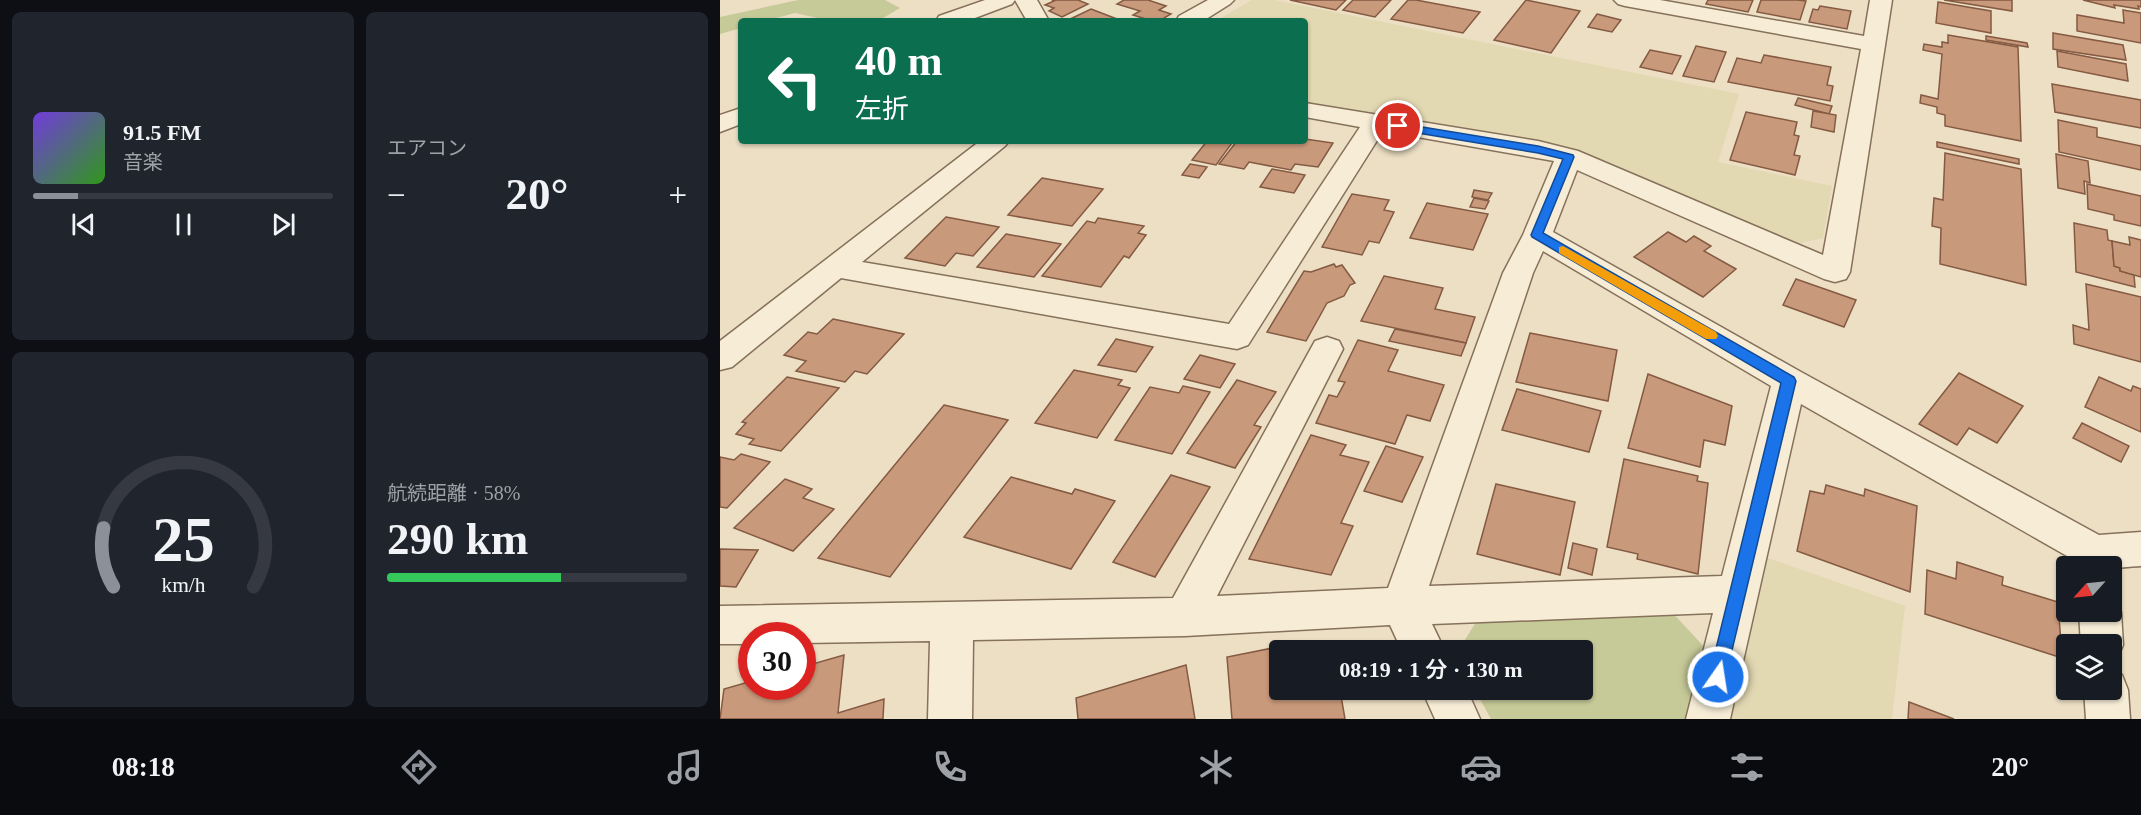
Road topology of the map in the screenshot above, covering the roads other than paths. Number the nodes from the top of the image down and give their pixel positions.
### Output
1 (1005, 0) edge
2 (1026, 0) edge
3 (1223, 0) edge
4 (1625, 0) edge
5 (1881, 0) edge
6 (955, 18) edge
7 (1036, 18) edge
8 (1192, 18) edge
9 (1874, 45) junction
10 (1308, 111) edge
11 (738, 116) edge
12 (1375, 123) junction
13 (720, 124) edge
14 (992, 144) edge
15 (1569, 157) junction
16 (1537, 235) junction
17 (833, 267) junction
18 (1328, 350) dead end
19 (720, 358) edge
20 (1789, 381) junction
21 (2141, 549) edge
22 (2091, 556) edge
23 (2110, 556) edge
24 (1736, 594) junction
25 (1402, 606) junction
26 (1185, 617) junction
27 (952, 621) junction
28 (720, 625) edge
29 (1419, 640) edge
30 (1449, 700) edge
31 (2107, 700) edge
32 (950, 719) edge
33 (1458, 719) edge
34 (1708, 719) edge
35 (2108, 719) edge

1 - 6 street
2 - 7 street
3 - 8 street
4 - 9 street
5 - 9 street
9 - 15 street
10 - 12 street
11 - 13 street
12 - 15 street
12 - 17 street
14 - 17 street
15 - 16 street
16 - 20 street
16 - 25 street
17 - 19 street
18 - 26 street
20 - 22 street
20 - 24 street
21 - 23 street
24 - 25 street
24 - 34 street
25 - 26 street
25 - 29 street
26 - 27 street
27 - 28 street
27 - 32 street
30 - 33 street
31 - 35 street

